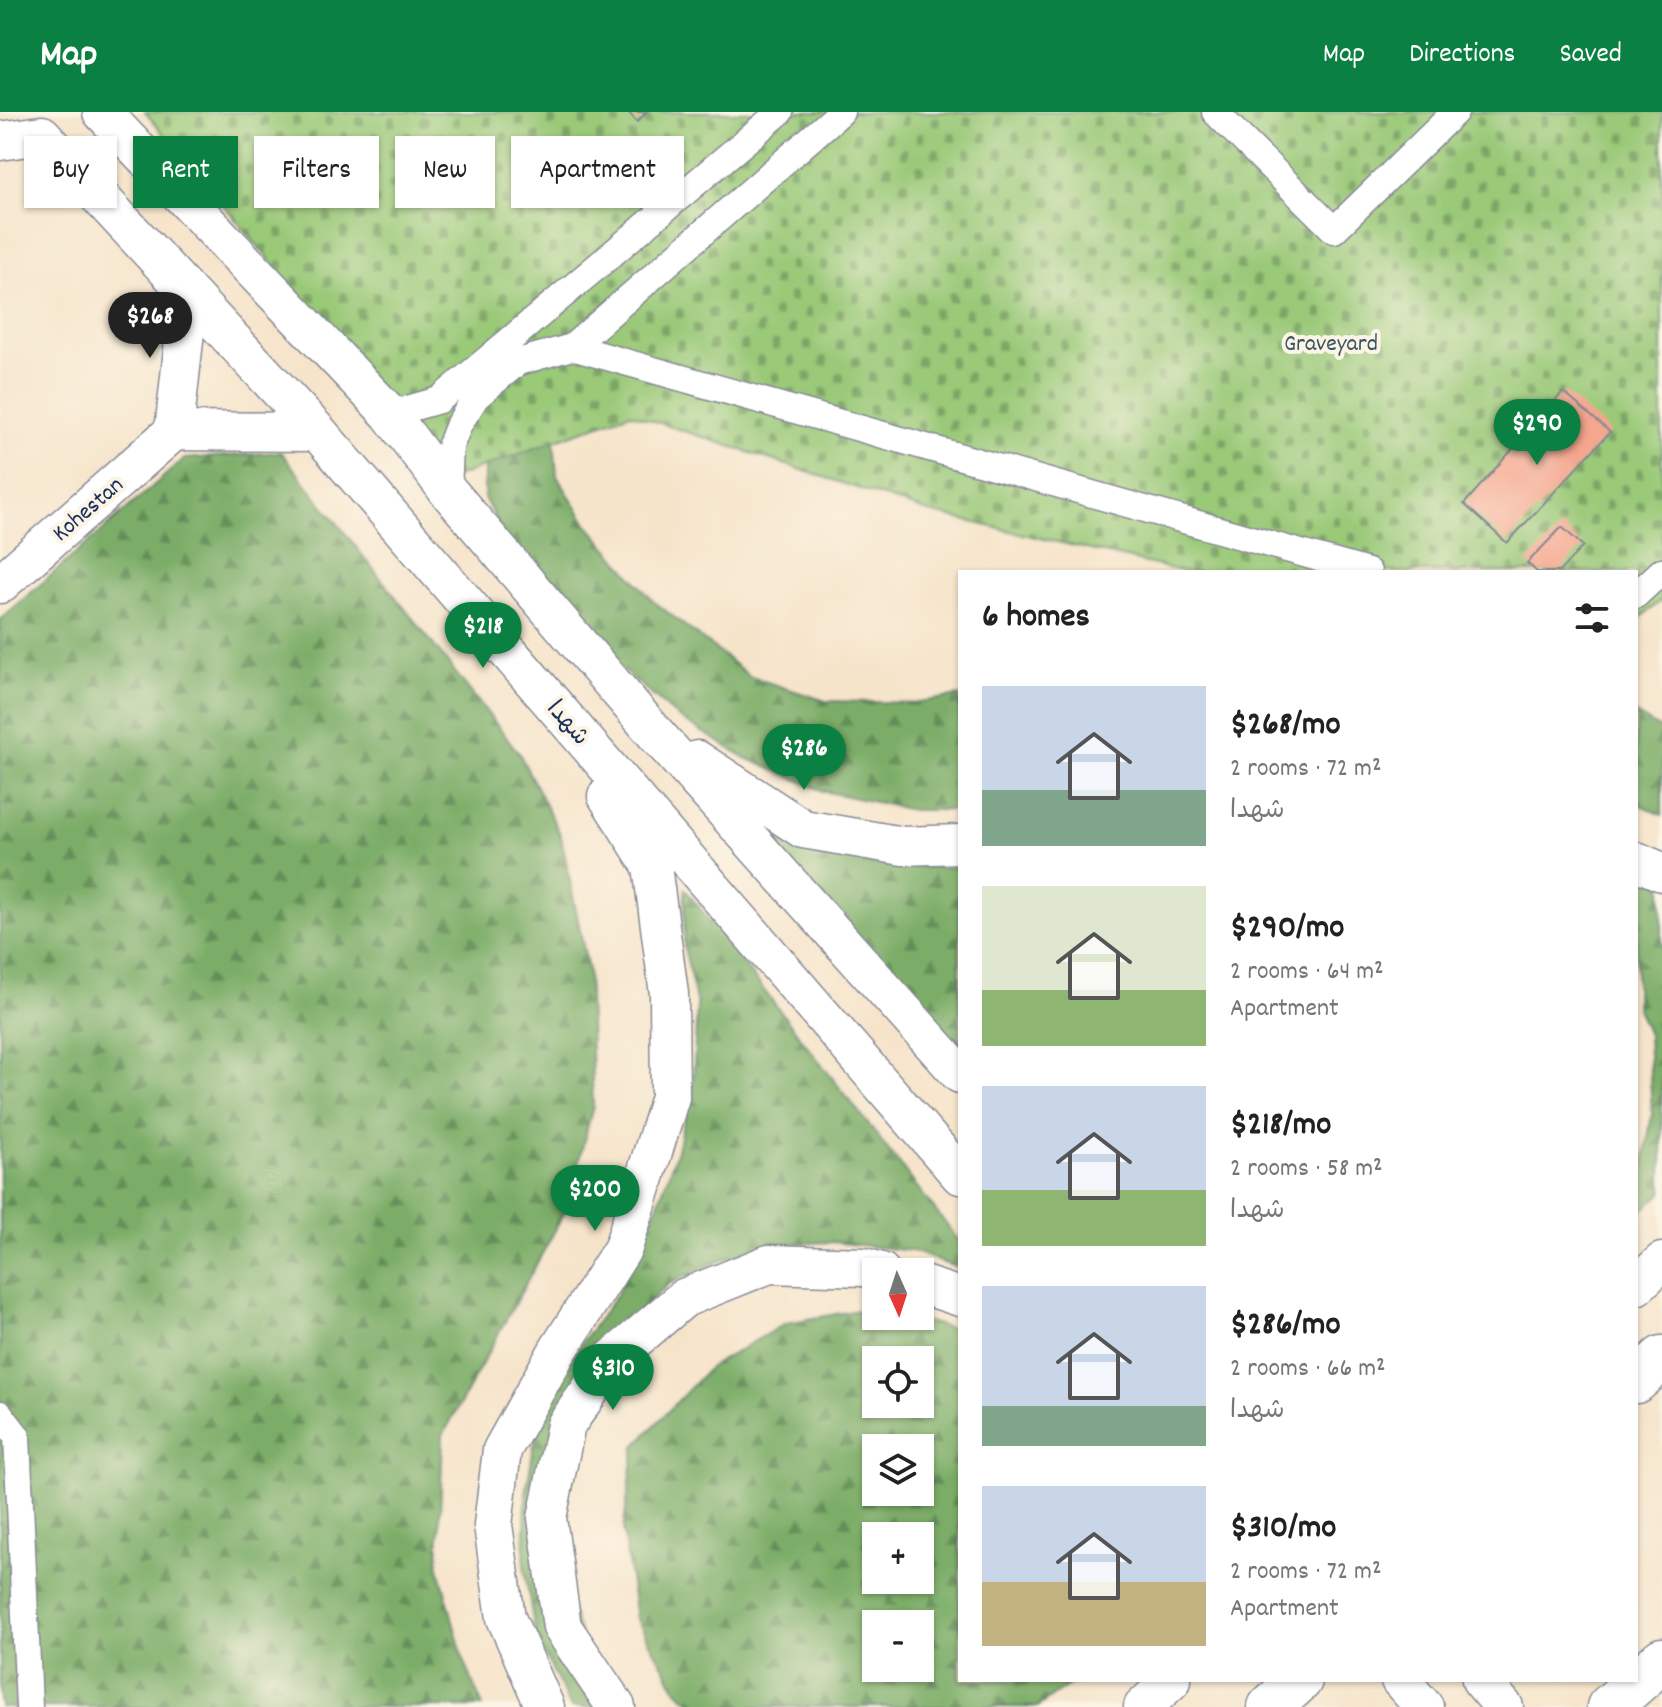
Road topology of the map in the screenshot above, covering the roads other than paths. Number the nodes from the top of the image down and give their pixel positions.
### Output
1 (102, 112) edge
2 (780, 112) edge
3 (841, 112) edge
4 (1215, 112) edge
5 (1455, 112) edge
6 (0, 141) edge
7 (189, 295) junction
8 (572, 347) junction
9 (390, 414) junction
10 (174, 431) junction
11 (318, 432) junction
12 (448, 491) junction
13 (1361, 570) edge
14 (1662, 571) edge
15 (0, 584) edge
16 (1638, 593) edge
17 (570, 723) junction
18 (654, 732) junction
19 (958, 844) edge
20 (1638, 862) edge
21 (1662, 872) edge
22 (958, 1072) edge
23 (958, 1173) edge
24 (1662, 1262) edge
25 (862, 1267) edge
26 (1638, 1284) edge
27 (934, 1289) edge
28 (958, 1296) edge
29 (1662, 1358) edge
30 (1638, 1379) edge
31 (0, 1414) edge
32 (1662, 1660) edge
33 (1638, 1681) edge
34 (1170, 1682) edge
35 (1298, 1682) edge
36 (1402, 1682) edge
37 (1483, 1682) edge
38 (1637, 1682) edge
39 (29, 1707) edge
40 (545, 1707) edge
41 (616, 1707) edge
42 (1143, 1707) edge
43 (1270, 1707) edge
44 (1424, 1707) edge
45 (1504, 1707) edge
46 (1609, 1707) edge

1 - 9 main road
2 - 9 street
3 - 8 street
4 - 5 street
6 - 7 main road, شهدا
7 - 10 main road
7 - 11 main road, شهدا
8 - 12 street
8 - 13 street
9 - 12 main road
10 - 11 main road
10 - 15 main road, Kohestan
11 - 17 main road, شهدا
12 - 18 main road
14 - 16 street
17 - 23 main road, شهدا
17 - 40 main road
18 - 19 main road
18 - 22 main road
20 - 21 main road
24 - 26 main road
25 - 41 main road
27 - 28 main road
29 - 30 highway
31 - 39 street
32 - 33 highway
34 - 42 main road
35 - 43 highway
36 - 44 main road
37 - 45 main road
38 - 46 highway

